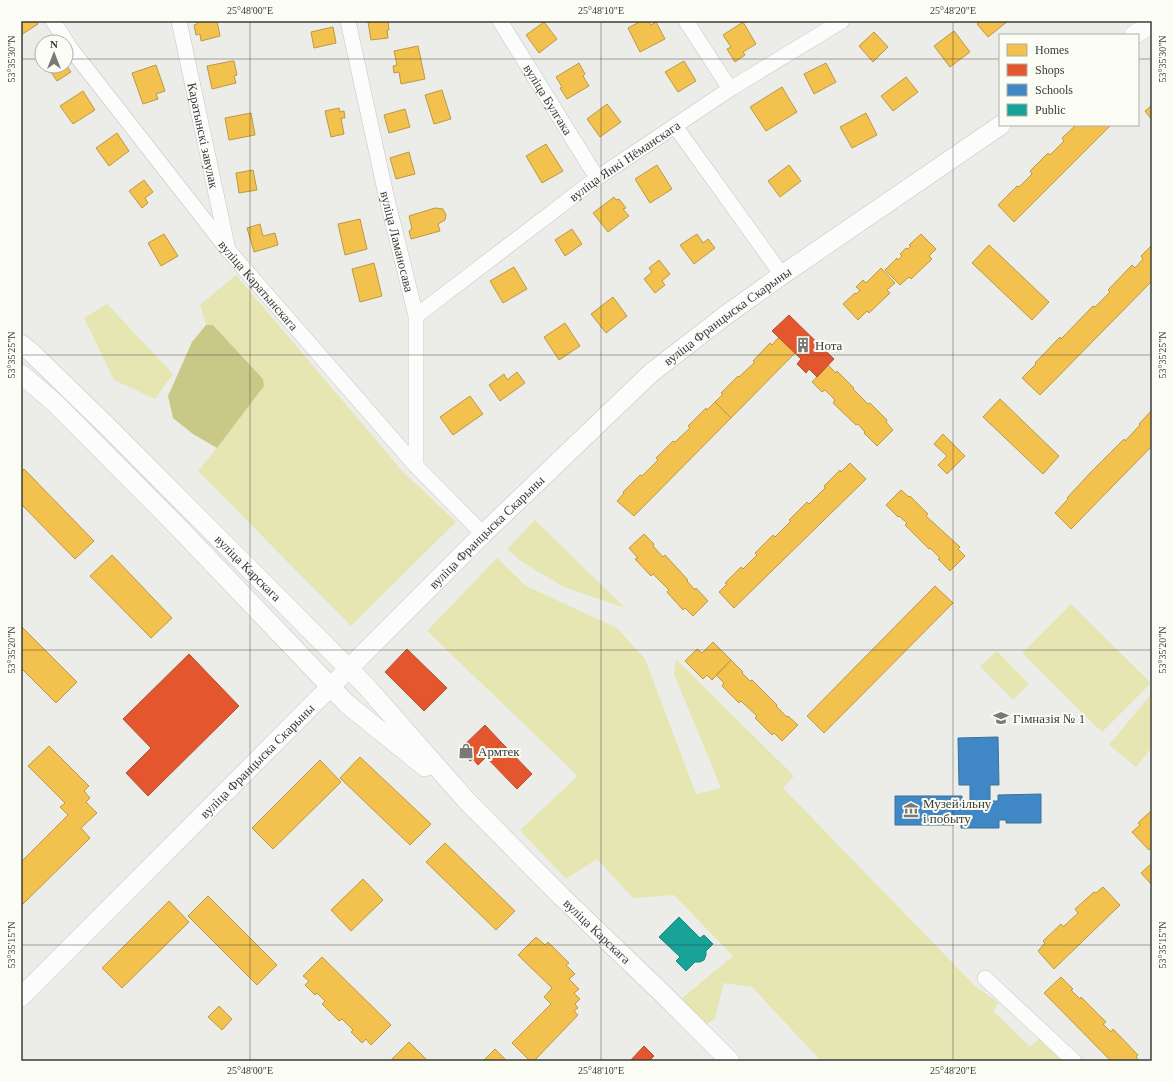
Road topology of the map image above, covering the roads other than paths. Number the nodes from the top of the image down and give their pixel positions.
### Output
1 (53, 21) edge
2 (179, 21) edge
3 (348, 21) edge
4 (500, 21) edge
5 (686, 21) edge
6 (842, 21) edge
7 (1152, 22) edge
8 (1135, 34) edge
9 (730, 89) junction
10 (676, 126) junction
11 (1000, 126) edge
12 (597, 178) junction
13 (228, 250) junction
14 (782, 275) junction
15 (416, 316) junction
16 (21, 344) edge
17 (21, 374) edge
18 (416, 466) junction
19 (483, 534) junction
20 (349, 669) junction
21 (331, 687) junction
22 (466, 800) junction
23 (985, 978) dead end
24 (21, 997) edge
25 (730, 1061) edge
26 (1074, 1061) edge

1 - 13 street, вуліца Каратынскага
2 - 13 street, Каратынскі завулак
3 - 15 street, вуліца Ламаносава
4 - 12 street, вуліца Булгака
5 - 9 street
6 - 9 street, вуліца Янкі Нёманскага
7 - 8 street
9 - 10 street, вуліца Янкі Нёманскага
10 - 12 street, вуліца Янкі Нёманскага
10 - 14 street
11 - 14 street, вуліца Францыска Скарыны
12 - 15 street, вуліца Янкі Нёманскага
13 - 18 street, вуліца Каратынскага
14 - 19 street, вуліца Францыска Скарыны
15 - 18 street, вуліца Ламаносава
16 - 20 street, вуліца Карскага
17 - 21 street, вуліца Карскага
18 - 19 street, вуліца Каратынскага
19 - 20 street, вуліца Францыска Скарыны
20 - 21 street, вуліца Францыска Скарыны
20 - 22 street, вуліца Карскага
21 - 22 street, вуліца Карскага
21 - 24 street, вуліца Францыска Скарыны
22 - 25 street, вуліца Карскага
23 - 26 street

